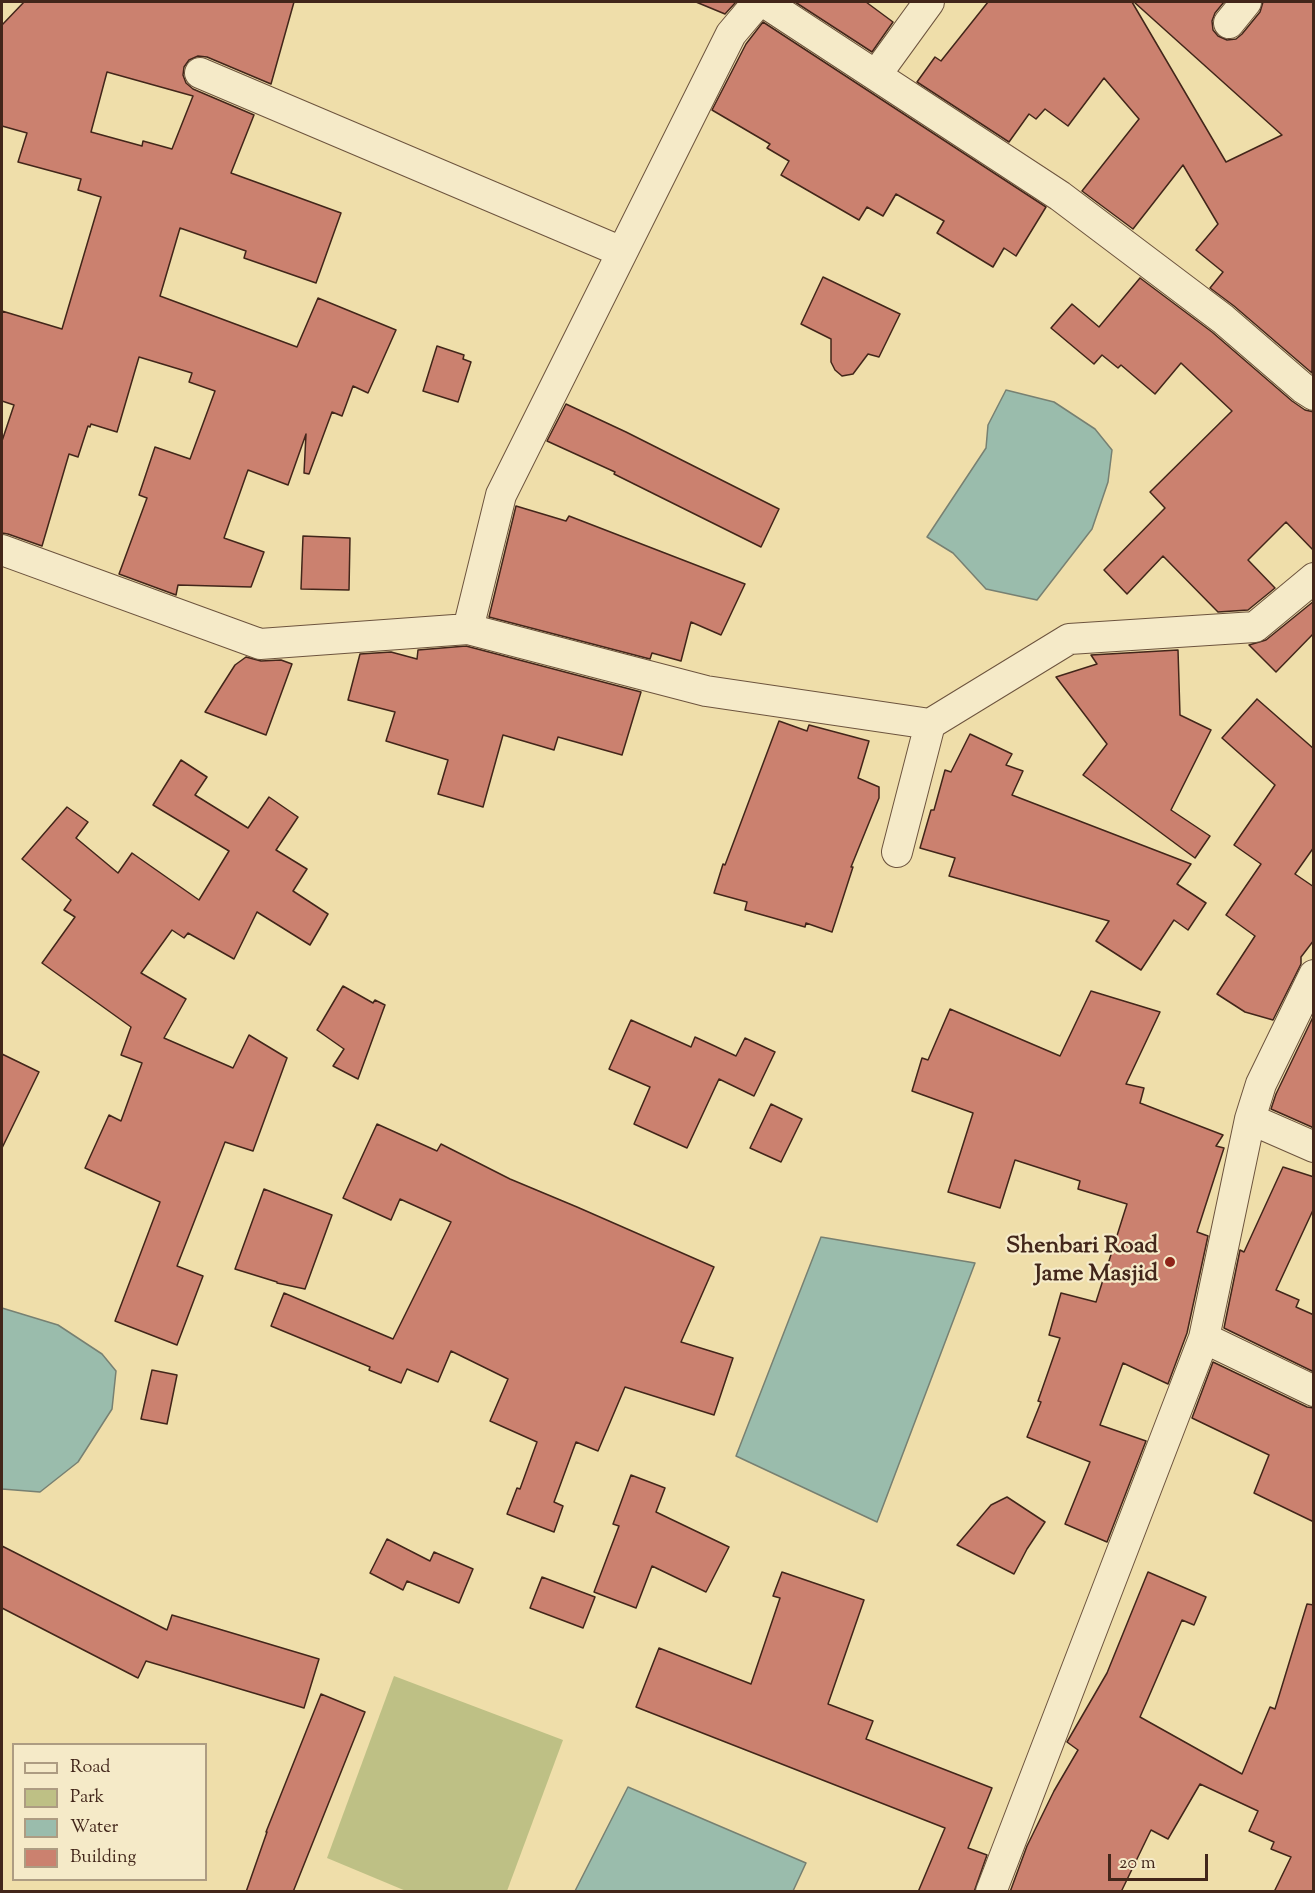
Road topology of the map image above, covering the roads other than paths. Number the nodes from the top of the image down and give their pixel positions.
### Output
1 (758, 2) edge
2 (764, 2) edge
3 (929, 2) edge
4 (200, 73) dead end
5 (876, 75) junction
6 (622, 252) junction
7 (1314, 395) edge
8 (2, 550) edge
9 (1314, 578) edge
10 (468, 629) junction
11 (930, 724) junction
12 (897, 852) dead end
13 (1314, 975) edge
14 (1250, 1119) junction
15 (1314, 1148) edge
16 (1204, 1338) junction
17 (1314, 1391) edge
18 (991, 1892) edge

1 - 6 street
2 - 5 street
3 - 5 street
4 - 6 street
5 - 7 street
6 - 10 street
8 - 10 street
9 - 11 street
10 - 11 street
11 - 12 street
13 - 14 street
14 - 15 street
14 - 16 street
16 - 17 street
16 - 18 street

